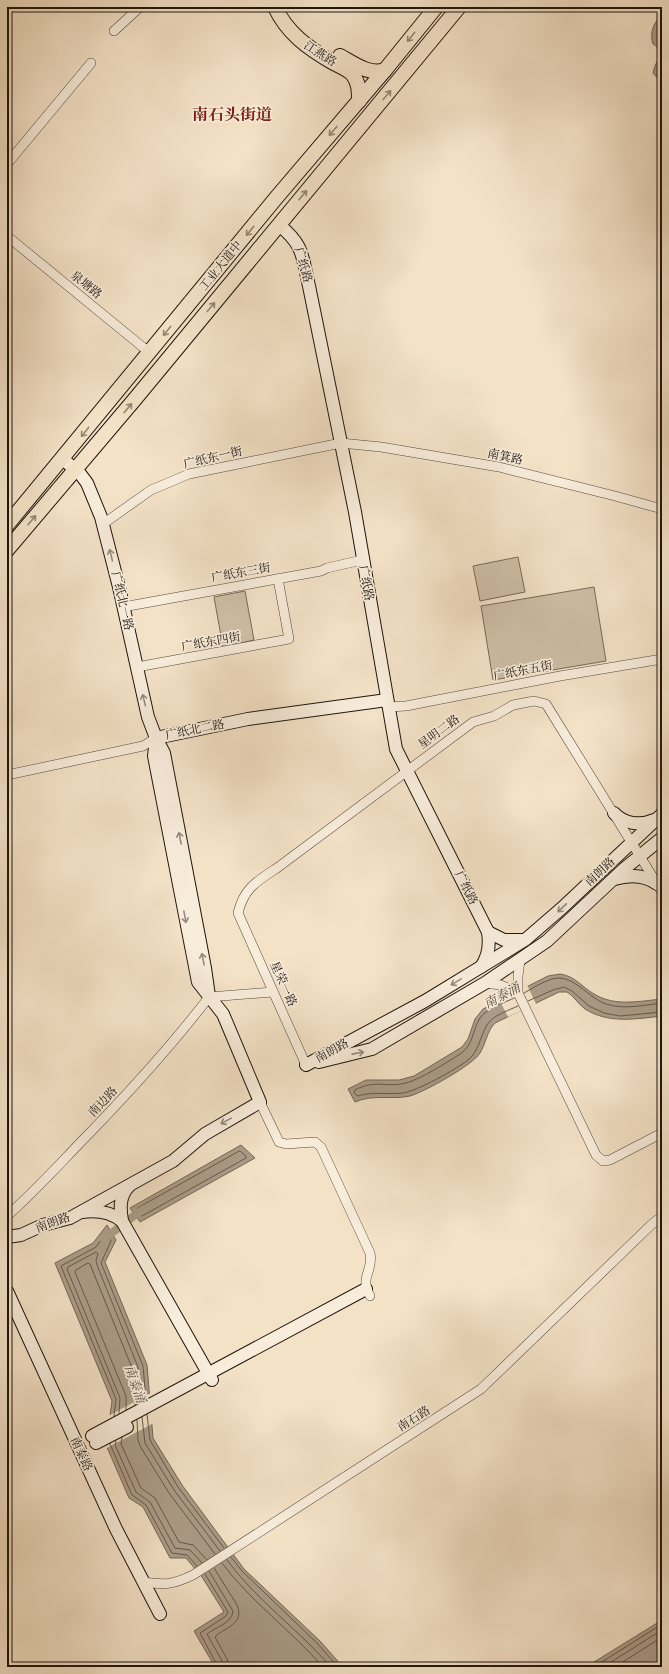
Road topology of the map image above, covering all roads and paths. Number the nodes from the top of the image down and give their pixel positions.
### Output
1 (140, 7) edge
2 (275, 7) edge
3 (285, 7) edge
4 (436, 7) edge
5 (459, 7) edge
6 (114, 31) dead end
7 (91, 63) dead end
8 (385, 70) junction
9 (359, 102) junction
10 (7, 164) edge
11 (278, 225) junction
12 (7, 236) edge
13 (150, 353) junction
14 (341, 443) junction
15 (63, 459) junction
16 (76, 470) junction
17 (662, 509) edge
18 (103, 524) junction
19 (7, 525) edge
20 (7, 550) edge
21 (362, 560) junction
22 (278, 579) junction
23 (123, 607) junction
24 (662, 659) edge
25 (137, 667) junction
26 (388, 703) junction
27 (156, 738) junction
28 (406, 771) junction
29 (7, 775) edge
30 (614, 813) junction
31 (659, 816) edge
32 (662, 838) edge
33 (632, 842) junction
34 (640, 856) junction
35 (612, 880) junction
36 (660, 888) edge
37 (579, 892) junction
38 (589, 902) junction
39 (238, 913) joint
40 (488, 932) junction
41 (525, 940) junction
42 (520, 960) junction
43 (481, 967) junction
44 (485, 983) junction
45 (516, 989) junction
46 (273, 992) junction
47 (209, 997) junction
48 (306, 1065) junction
49 (260, 1102) junction
50 (662, 1132) edge
51 (131, 1184) junction
52 (80, 1212) junction
53 (7, 1216) edge
54 (662, 1216) edge
55 (122, 1221) junction
56 (7, 1238) edge
57 (7, 1291) edge
58 (368, 1293) joint
59 (210, 1377) junction
60 (94, 1440) dead end
61 (143, 1582) junction
62 (160, 1614) dead end

1 - 6 street
2 - 9 main road, 江燕路
3 - 8 main road, 江燕路
4 -> 8 main road, 工业大道中
11 -> 5 main road
7 - 10 street
8 - 9 main road, 工业大道中
9 -> 13 main road, 工业大道中
11 - 14 street, 广纸路
16 -> 11 main road
12 - 13 street, 泉塘路
13 -> 15 main road, 工业大道中
14 - 17 street, 南箕路
14 - 18 street, 广纸东一街
14 - 21 street, 广纸路
15 - 16 street, 广纸北一路
15 - 19 main road, 工业大道中
16 - 18 street, 广纸北一路
20 -> 16 main road
23 -> 18 street, 广纸北一路
21 - 22 street, 广纸东三街
21 - 26 street, 广纸路
22 - 23 street, 广纸东三街
22 - 25 street, 广纸东四街
23 - 25 street, 广纸北一路
24 - 26 street, 广纸东五街
27 -> 25 street, 广纸北一路
26 - 27 street, 广纸北二路
26 - 28 street, 广纸路
27 - 29 street, 广纸北二路
27 - 47 street
28 - 30 street, 星明二路
28 - 39 street, 星明二路
28 - 40 street, 广纸路
30 - 31 street
30 - 33 street, 星明二路
31 - 33 street, 南朗路
32 - 34 street, 南朗路
33 - 34 street, 星明二路
33 - 37 street, 南朗路
34 - 35 street, 南朗路
34 - 36 street, 星明二路
35 - 36 street
35 - 38 street, 南朗路
37 - 38 street
37 -> 41 street, 南朗路
38 - 42 street, 南朗路
39 - 46 street, 星荣一路
40 - 41 street
40 - 43 street, 广纸路
41 - 43 street, 南朗路
42 - 44 street, 南朗路
42 - 45 street
43 -> 48 street, 南朗路
44 - 45 street
48 -> 44 street, 南朗路
45 - 50 street
46 - 47 street
46 - 48 street, 星荣一路
47 - 49 street
47 - 53 street, 南边路
49 -> 51 street, 南朗路
49 - 58 street
51 - 52 street, 南朗路
51 - 55 street
52 - 55 street
52 - 56 street, 南朗路
54 - 61 street, 南石路
55 - 59 street
57 - 61 street, 南泰路
58 - 59 street
59 - 60 street
61 - 62 street, 南泰路

